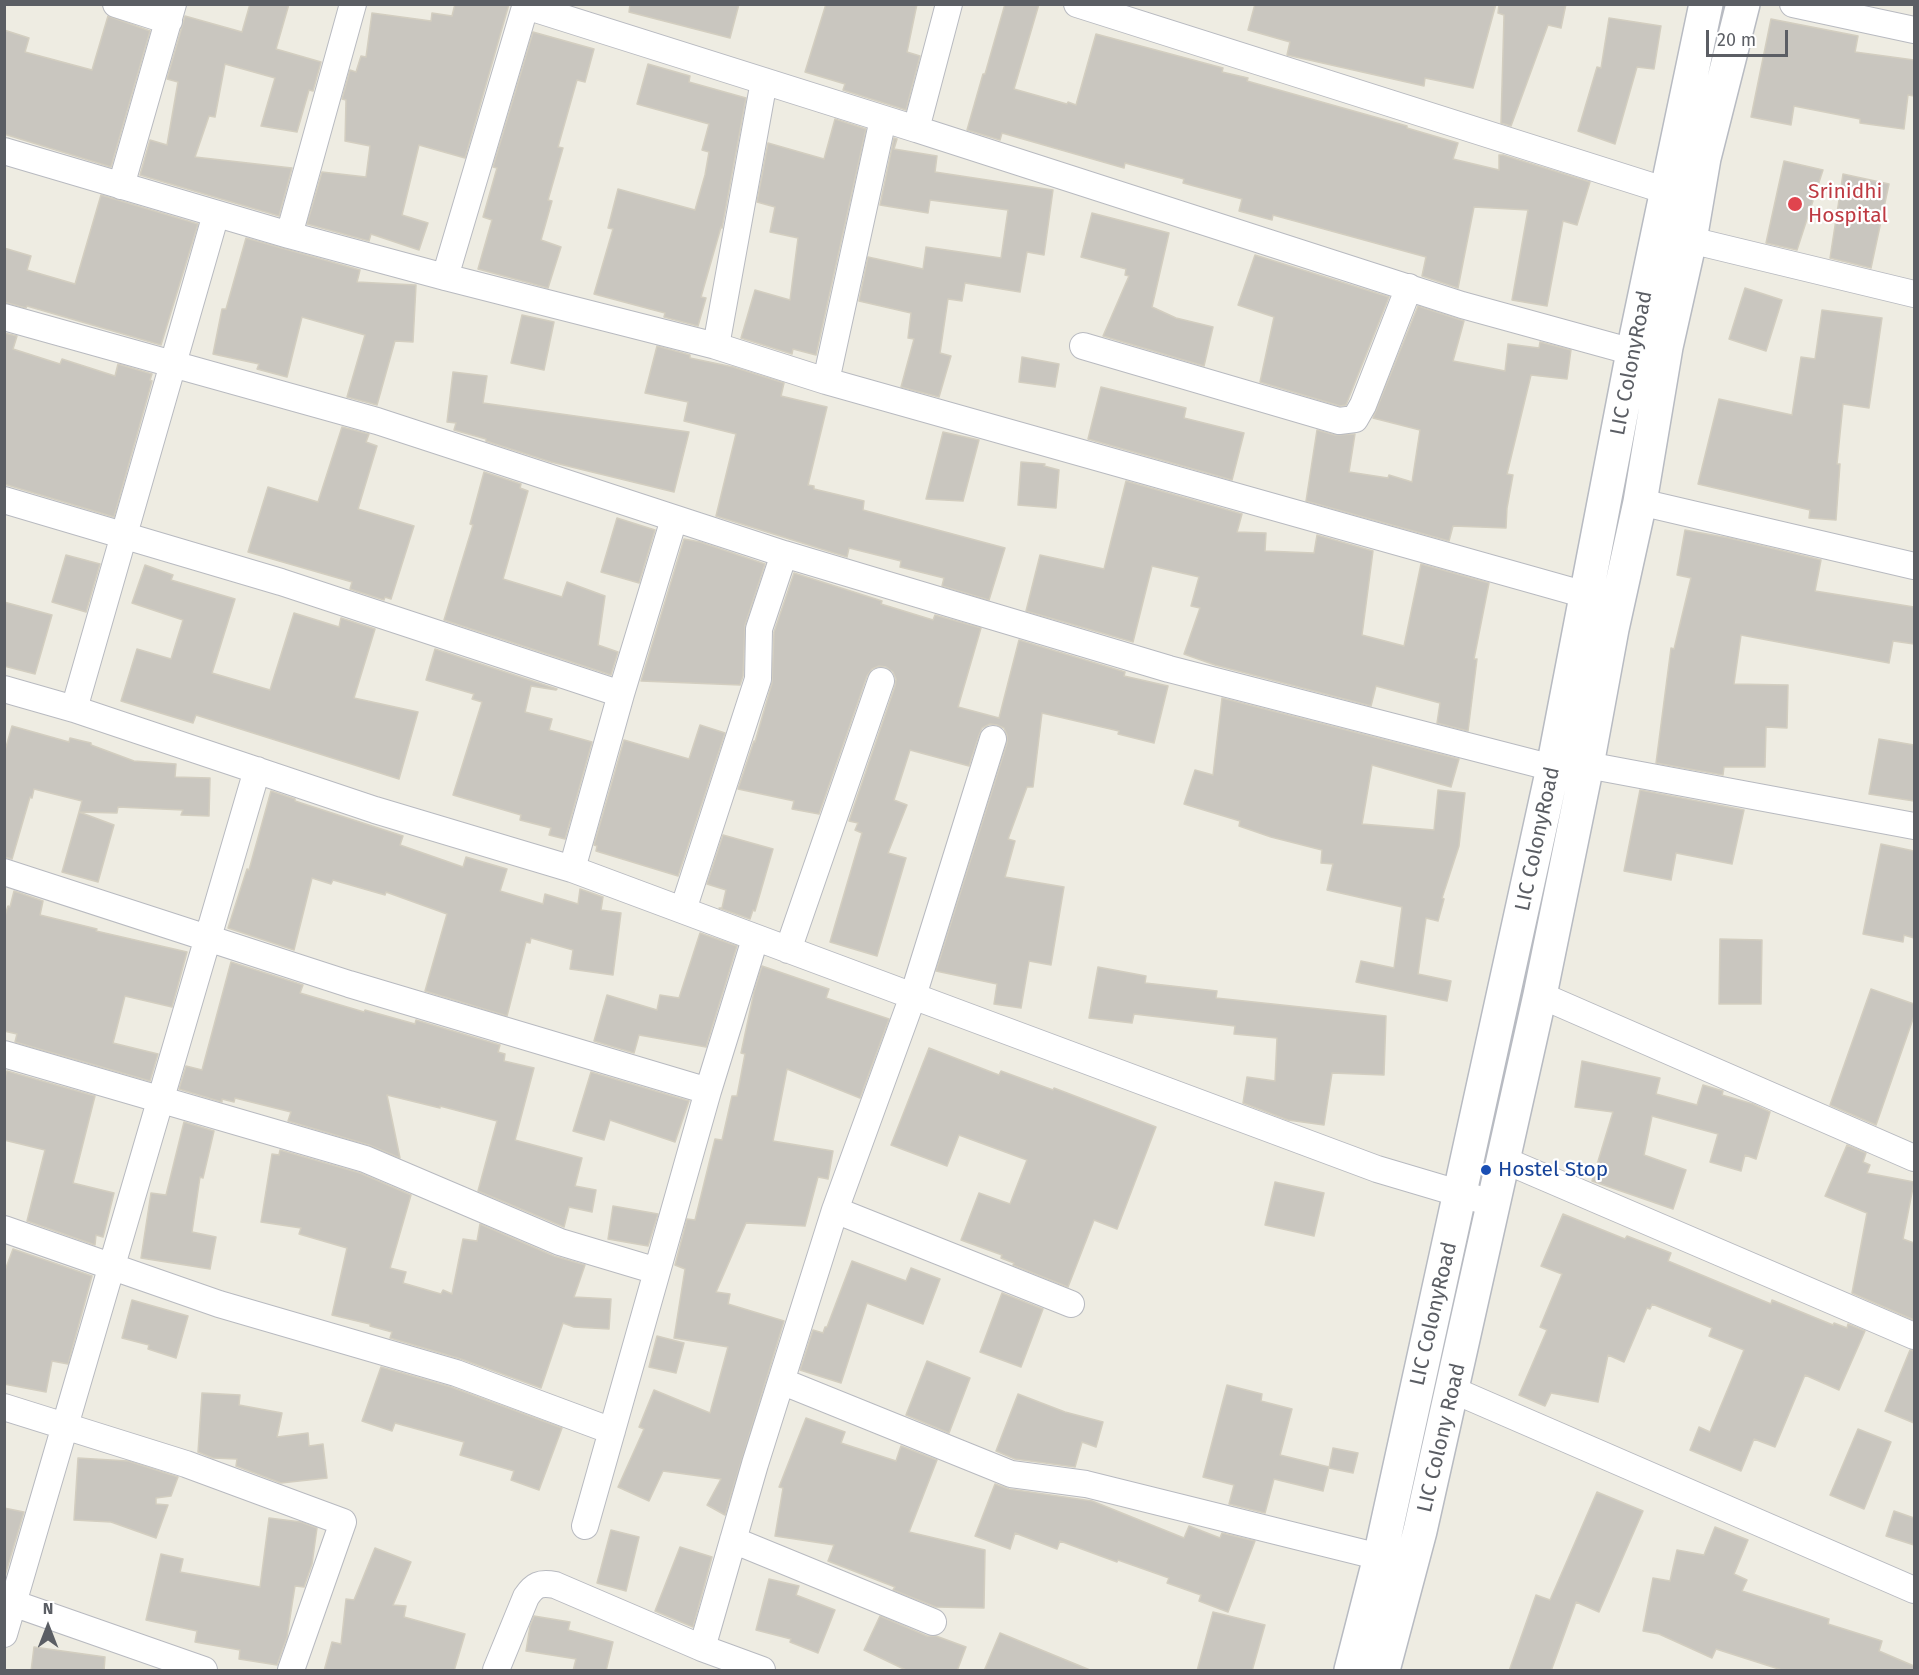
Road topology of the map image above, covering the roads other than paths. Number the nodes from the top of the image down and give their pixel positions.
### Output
1 (116, 4) edge
2 (353, 4) edge
3 (949, 4) edge
4 (1077, 4) edge
5 (1706, 4) edge
6 (1743, 4) edge
7 (1793, 4) edge
8 (526, 5) edge
9 (171, 13) edge
10 (1914, 30) edge
11 (764, 81) junction
12 (883, 119) junction
13 (916, 129) junction
14 (4, 151) edge
15 (122, 186) junction
16 (1667, 191) junction
17 (216, 214) junction
18 (289, 236) junction
19 (1690, 240) junction
20 (445, 277) junction
21 (1409, 287) junction
22 (1914, 294) edge
23 (4, 317) edge
24 (716, 346) junction
25 (1083, 346) dead end
26 (1633, 352) junction
27 (173, 364) junction
28 (826, 381) junction
29 (4, 500) edge
30 (1640, 502) junction
31 (674, 519) junction
32 (124, 536) junction
33 (1598, 536) junction
34 (1631, 544) junction
35 (784, 554) junction
36 (1914, 566) edge
37 (1586, 595) junction
38 (881, 681) dead end
39 (4, 689) edge
40 (621, 694) junction
41 (74, 709) junction
42 (993, 739) dead end
43 (1587, 765) junction
44 (1553, 768) junction
45 (257, 770) junction
46 (1914, 826) edge
47 (572, 869) junction
48 (4, 872) edge
49 (683, 910) junction
50 (208, 938) junction
51 (755, 939) junction
52 (788, 950) junction
53 (1540, 995) junction
54 (913, 996) junction
55 (4, 1054) edge
56 (708, 1090) junction
57 (160, 1099) junction
58 (1914, 1158) edge
59 (1504, 1160) junction
60 (1461, 1194) junction
61 (1494, 1203) junction
62 (835, 1210) junction
63 (4, 1229) edge
64 (112, 1266) junction
65 (657, 1271) junction
66 (1071, 1304) dead end
67 (1914, 1336) edge
68 (781, 1381) junction
69 (1453, 1390) junction
70 (4, 1407) edge
71 (65, 1426) junction
72 (612, 1431) junction
73 (585, 1527) dead end
74 (733, 1540) junction
75 (1380, 1557) junction
76 (1914, 1590) edge
77 (9, 1601) edge
78 (933, 1622) dead end
79 (4, 1635) edge
80 (702, 1648) junction
81 (204, 1671) edge
82 (291, 1671) edge
83 (496, 1671) edge
84 (762, 1671) edge
85 (1351, 1671) edge
86 (1383, 1671) edge

1 - 9 street
2 - 18 street
3 - 13 street
4 - 16 street
5 - 16 main road, LIC ColonyRoad
6 - 19 main road, LIC ColonyRoad
7 - 10 street
8 - 11 street
8 - 20 street
9 - 15 street
11 - 12 street
11 - 24 street
12 - 13 street
12 - 28 street
13 - 21 street
14 - 15 street
15 - 17 street
16 - 26 main road, LIC ColonyRoad
17 - 18 street
17 - 27 street
18 - 20 street
19 - 22 street
19 - 30 main road, LIC ColonyRoad
20 - 24 street
21 - 25 street
21 - 26 street
23 - 27 street
24 - 28 street
26 - 33 main road, LIC ColonyRoad
27 - 31 street
27 - 32 street
28 - 37 street
29 - 32 street
30 - 34 main road, LIC ColonyRoad
30 - 36 street
31 - 35 street
31 - 40 street
32 - 40 street
32 - 41 street
33 - 34 main road
33 - 37 main road, LIC ColonyRoad
34 - 43 main road, LIC ColonyRoad
35 - 44 street
35 - 49 street
37 - 44 main road, LIC ColonyRoad
38 - 52 street
39 - 41 street
40 - 47 street
41 - 45 street
42 - 54 street
43 - 46 street
43 - 53 main road, LIC ColonyRoad
44 - 60 main road, LIC ColonyRoad
45 - 47 street
45 - 50 street
47 - 49 street
48 - 50 street
49 - 51 street
50 - 56 street
50 - 57 street
51 - 52 street
51 - 56 street
52 - 54 street
53 - 58 street
53 - 59 main road, LIC ColonyRoad
54 - 60 street
54 - 62 street
55 - 57 street
56 - 65 street
57 - 64 street
57 - 65 street
59 - 61 main road, LIC ColonyRoad
59 - 67 street
60 - 61 street
60 - 75 main road, LIC ColonyRoad
61 - 69 main road, LIC Colony Road
62 - 66 street
62 - 68 street
63 - 64 street
64 - 71 street
64 - 72 street
65 - 72 street
68 - 74 street
68 - 75 street
69 - 76 street
69 - 86 main road, LIC Colony Road
70 - 71 street
71 - 77 street
71 - 82 street
72 - 73 street
74 - 78 street
74 - 80 street
75 - 85 main road, LIC ColonyRoad
77 - 79 street
77 - 81 street
80 - 83 street
80 - 84 street

